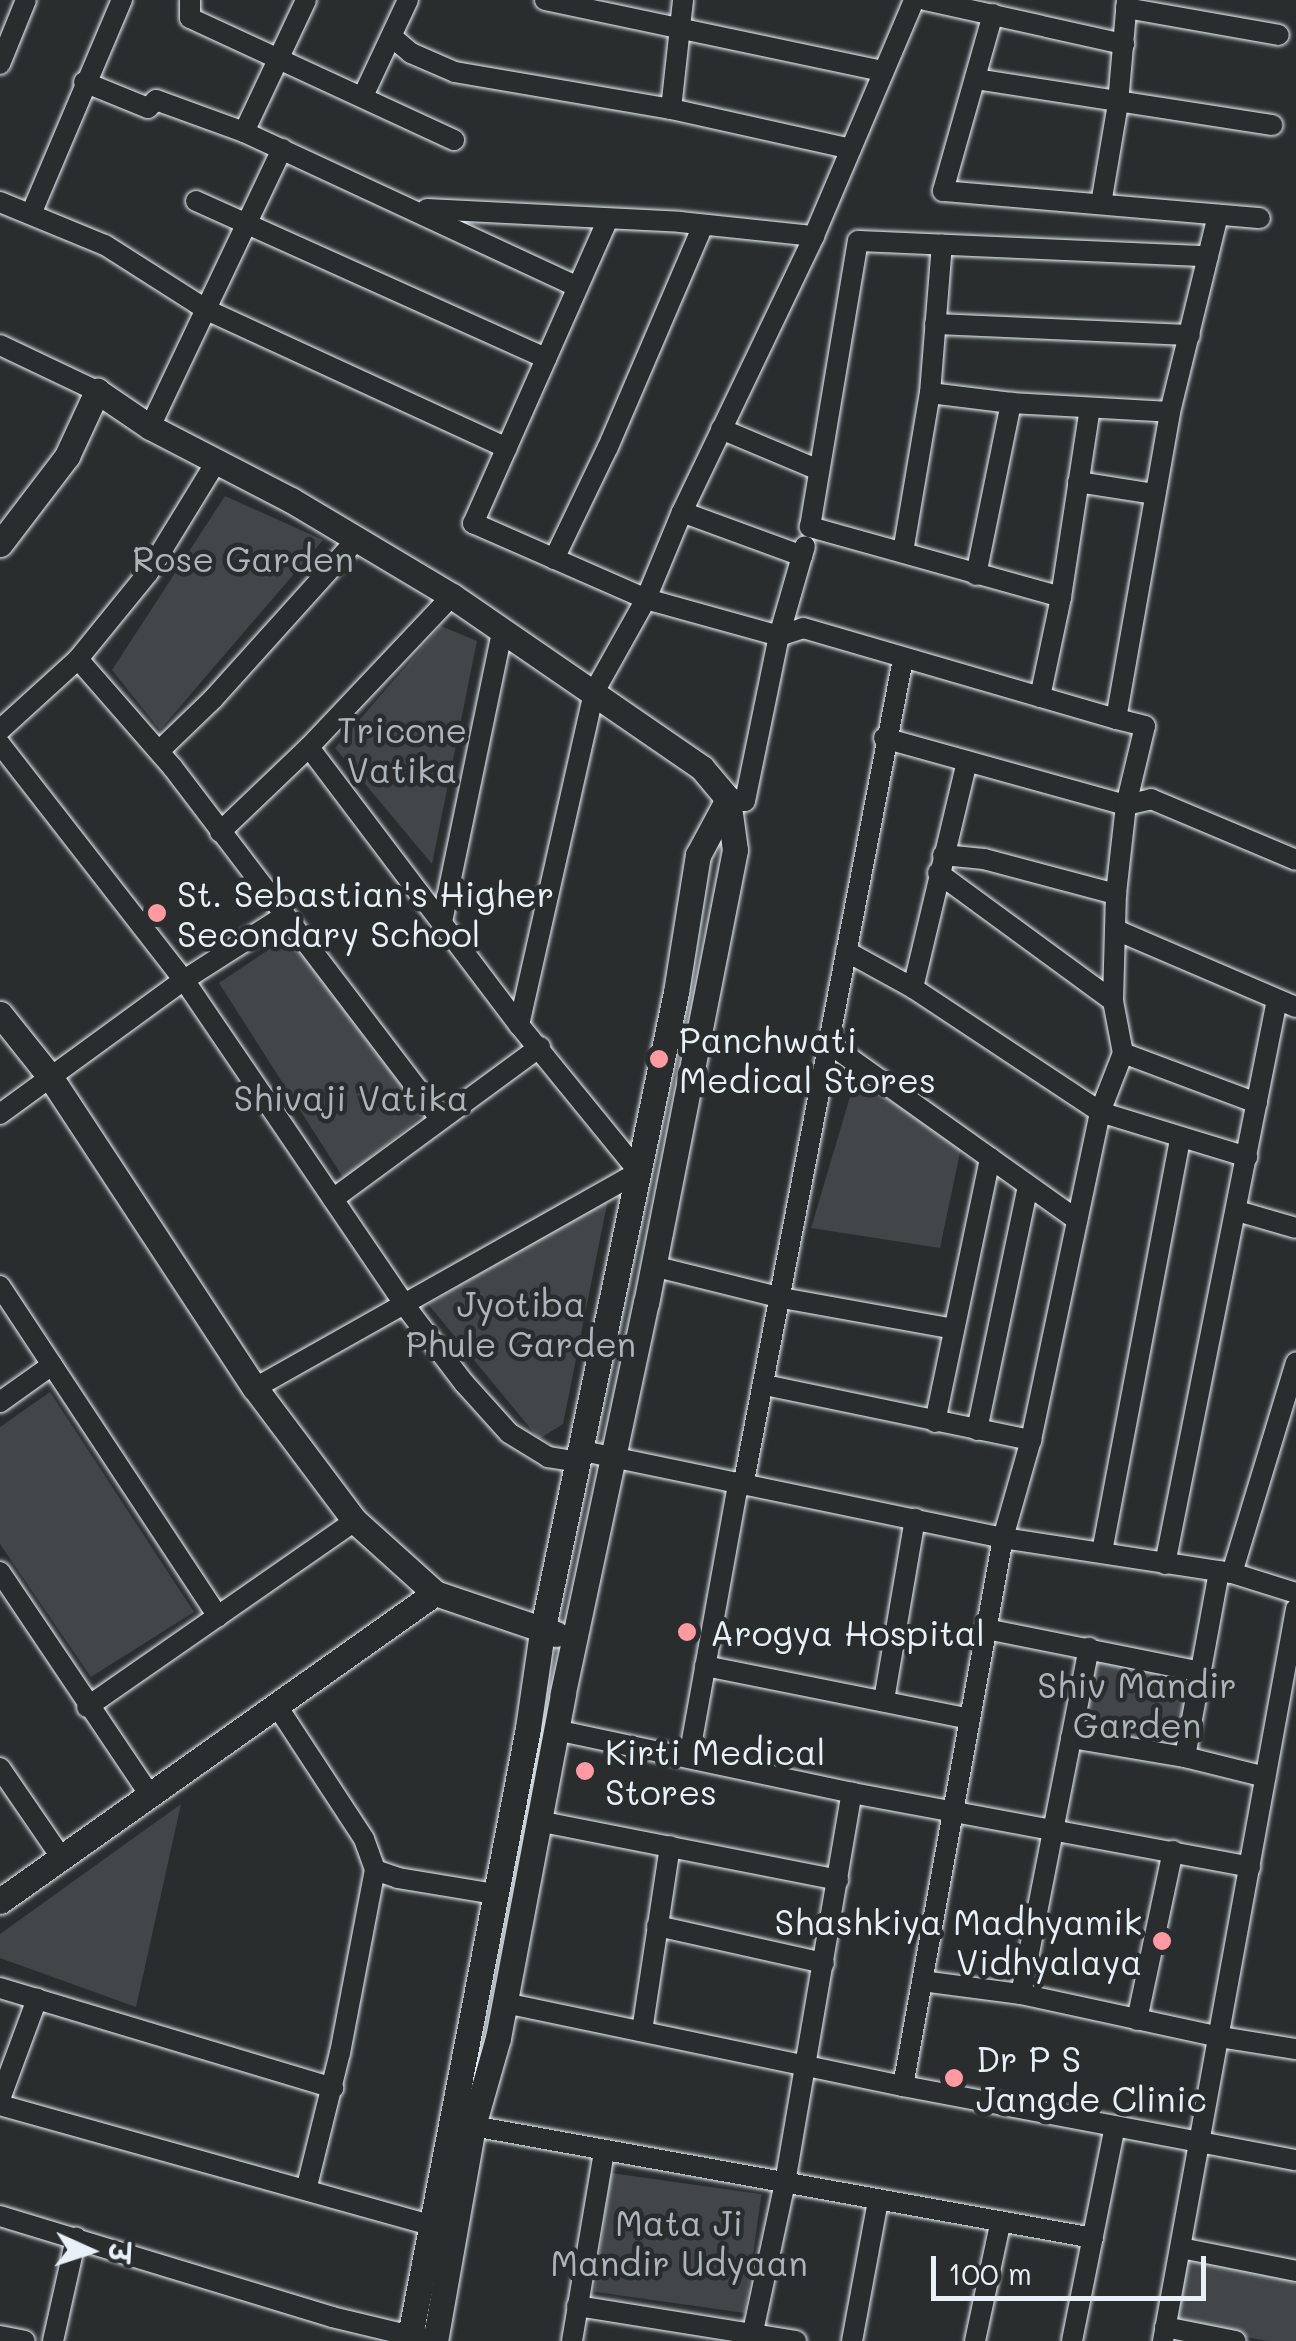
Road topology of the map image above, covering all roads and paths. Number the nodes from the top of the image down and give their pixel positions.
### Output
1 (26, 0) edge
2 (122, 0) edge
3 (190, 0) edge
4 (306, 0) edge
5 (408, 0) edge
6 (545, 0) edge
7 (684, 0) edge
8 (914, 0) edge
9 (925, 0) edge
10 (1126, 4) edge
11 (992, 14) junction
12 (681, 27) junction
13 (1278, 35) dead end
14 (392, 37) junction
15 (1124, 44) junction
16 (278, 58) junction
17 (0, 64) edge
18 (884, 72) junction
19 (975, 79) junction
20 (84, 82) junction
21 (363, 96) junction
22 (1118, 103) junction
23 (670, 109) junction
24 (1272, 125) dead end
25 (244, 132) junction
26 (454, 140) dead end
27 (282, 149) junction
28 (851, 149) junction
29 (196, 201) dead end
30 (0, 202) edge
31 (1101, 204) junction
32 (414, 208) junction
33 (30, 214) junction
34 (1218, 215) junction
35 (1260, 218) dead end
36 (608, 219) junction
37 (249, 222) junction
38 (703, 225) junction
39 (814, 236) junction
40 (942, 244) junction
41 (1208, 256) junction
42 (576, 286) junction
43 (207, 310) junction
44 (935, 324) junction
45 (1190, 335) junction
46 (0, 345) edge
47 (546, 358) junction
48 (96, 391) junction
49 (930, 392) junction
50 (1010, 403) junction
51 (1090, 408) junction
52 (1170, 412) junction
53 (150, 427) junction
54 (722, 429) junction
55 (506, 448) junction
56 (216, 462) junction
57 (819, 470) junction
58 (1078, 482) junction
59 (1155, 494) junction
60 (682, 512) junction
61 (810, 527) junction
62 (357, 539) junction
63 (0, 544) edge
64 (903, 552) junction
65 (802, 556) junction
66 (554, 559) junction
67 (976, 575) junction
68 (452, 596) junction
69 (1061, 597) junction
70 (646, 599) junction
71 (502, 632) junction
72 (780, 636) junction
73 (78, 658) junction
74 (903, 659) junction
75 (594, 692) junction
76 (1040, 697) junction
77 (1116, 718) junction
78 (0, 730) edge
79 (884, 738) junction
80 (0, 744) edge
81 (310, 747) junction
82 (159, 751) junction
83 (967, 762) junction
84 (728, 799) junction
85 (1126, 805) junction
86 (220, 832) junction
87 (1296, 860) edge
88 (941, 864) junction
89 (1116, 894) junction
90 (284, 916) junction
91 (442, 922) junction
92 (1116, 930) junction
93 (846, 951) junction
94 (184, 980) junction
95 (913, 988) junction
96 (1113, 1002) junction
97 (1286, 1003) edge
98 (0, 1014) edge
99 (519, 1025) junction
100 (831, 1044) junction
101 (540, 1048) junction
102 (1123, 1053) junction
103 (51, 1078) junction
104 (1257, 1103) junction
105 (1100, 1112) junction
106 (0, 1114) edge
107 (440, 1118) junction
108 (1180, 1140) junction
109 (1247, 1157) junction
110 (990, 1158) junction
111 (639, 1172) junction
112 (1028, 1186) junction
113 (333, 1198) junction
114 (1237, 1210) junction
115 (1078, 1220) junction
116 (1296, 1228) edge
117 (653, 1266) junction
118 (0, 1286) edge
119 (782, 1298) junction
120 (406, 1307) junction
121 (954, 1329) junction
122 (1296, 1364) edge
123 (52, 1365) junction
124 (765, 1385) junction
125 (255, 1388) junction
126 (0, 1402) edge
127 (934, 1422) junction
128 (977, 1430) junction
129 (1032, 1440) junction
130 (581, 1456) junction
131 (613, 1458) junction
132 (740, 1486) junction
133 (915, 1518) junction
134 (355, 1521) junction
135 (1003, 1538) junction
136 (1102, 1552) junction
137 (1164, 1564) junction
138 (0, 1572) edge
139 (1225, 1572) junction
140 (1296, 1593) edge
141 (435, 1594) junction
142 (1296, 1609) edge
143 (218, 1616) junction
144 (986, 1630) junction
145 (542, 1632) junction
146 (575, 1637) junction
147 (1089, 1648) junction
148 (706, 1666) junction
149 (1202, 1672) junction
150 (884, 1700) junction
151 (276, 1706) junction
152 (87, 1707) junction
153 (970, 1719) junction
154 (556, 1730) junction
155 (1071, 1738) junction
156 (689, 1757) junction
157 (1185, 1757) junction
158 (0, 1768) edge
159 (1266, 1777) junction
160 (852, 1793) junction
161 (150, 1795) junction
162 (953, 1811) junction
163 (538, 1822) junction
164 (1052, 1827) junction
165 (670, 1846) junction
166 (1173, 1851) junction
167 (61, 1858) junction
168 (1250, 1867) junction
169 (375, 1870) junction
170 (838, 1880) junction
171 (495, 1894) junction
172 (0, 1901) edge
173 (657, 1926) junction
174 (824, 1963) junction
175 (922, 1981) junction
176 (0, 1988) edge
177 (1021, 1994) junction
178 (37, 1999) junction
179 (504, 2003) junction
180 (1137, 2020) junction
181 (642, 2031) junction
182 (1220, 2038) junction
183 (1296, 2049) edge
184 (806, 2067) junction
185 (904, 2086) junction
186 (332, 2088) junction
187 (0, 2102) edge
188 (474, 2126) junction
189 (1115, 2126) junction
190 (1201, 2143) junction
191 (604, 2150) junction
192 (1296, 2160) edge
193 (785, 2183) junction
194 (306, 2190) junction
195 (878, 2201) junction
196 (0, 2216) edge
197 (1000, 2224) junction
198 (430, 2225) junction
199 (76, 2238) junction
200 (1093, 2238) junction
201 (1180, 2248) junction
202 (1296, 2270) edge
203 (577, 2306) junction
204 (1164, 2334) edge
205 (0, 2336) edge
206 (752, 2337) edge
207 (421, 2339) edge
208 (25, 2341) edge
209 (54, 2341) edge
210 (572, 2341) edge
211 (796, 2341) edge
212 (852, 2341) edge
213 (975, 2341) edge
214 (1072, 2341) edge
215 (1236, 2341) edge

1 - 17 street
2 - 20 street
3 - 16 street
4 - 16 street
5 - 14 street
6 - 12 street
7 - 12 street
8 - 18 street
9 - 11 street
10 - 13 street
10 - 15 street
11 - 15 street
11 - 19 street
12 - 18 street
12 - 23 street
14 - 21 street
14 - 23 street
15 - 22 street
16 - 21 street
16 - 25 street
18 - 28 street
19 - 22 street
19 - 31 street
20 - 25 street
20 - 33 street
21 - 26 street
22 - 24 street
22 - 31 street
23 - 28 street
25 - 27 street
27 - 32 street
27 - 37 street
28 - 39 street
29 - 37 street
30 - 33 street
31 - 34 street
32 - 36 street
32 - 42 street
33 - 43 street
34 - 35 street
34 - 41 street
36 - 38 street
36 - 42 street
37 - 43 street
37 - 47 street
38 - 39 street
38 - 66 street
39 - 54 street
40 - 41 street
40 - 44 street
40 - 57 street
41 - 45 street
42 - 47 street
43 - 53 street
43 - 55 street
44 - 45 street
44 - 49 street
45 - 52 street
46 - 48 street
47 - 55 street
48 - 53 street
48 - 63 street
49 - 50 street
49 - 64 street
50 - 51 street
50 - 67 street
51 - 52 street
51 - 58 street
52 - 59 street
53 - 56 street
54 - 57 street
54 - 60 street
55 - 66 street
56 - 62 street
56 - 73 street
57 - 61 street
58 - 59 street
58 - 69 street
59 - 77 street
60 - 65 street
60 - 70 street
61 - 64 street
61 - 65 street
62 - 68 street
62 - 82 street
64 - 67 street
65 - 72 street
66 - 70 street
67 - 69 street
68 - 71 street
68 - 81 street
69 - 76 street
70 - 72 street
70 - 75 street
71 - 75 street
71 - 91 street
72 - 74 street
72 - 84 street
73 - 78 street
73 - 82 street
74 - 76 street
74 - 79 street
75 - 84 street
75 - 99 street
76 - 77 street
77 - 85 street
79 - 83 street
79 - 93 street
80 - 94 street
81 - 86 street
81 - 91 street
82 - 86 street
83 - 85 street
83 - 88 street
84 - 111 street
84 - 117 street
85 - 87 street
85 - 89 street
86 - 90 street
88 - 89 street
88 - 95 street
88 - 96 street
89 - 92 street
90 - 94 street
90 - 107 street
91 - 99 street
92 - 96 street
92 - 97 street
93 - 95 street
93 - 100 street
94 - 103 street
94 - 113 street
95 - 105 street
96 - 102 street
97 - 104 street
98 - 103 street
99 - 101 street
100 - 110 street
100 - 119 street
101 - 107 street
101 - 111 street
102 - 104 street
102 - 105 street
103 - 106 street
103 - 125 street
104 - 109 street
105 - 108 street
105 - 115 street
107 - 113 street
108 - 109 street
108 - 136 street
109 - 114 street
110 - 112 street
110 - 121 street
111 - 120 street
111 - 130 street
112 - 115 street
112 - 128 street
113 - 120 street
114 - 116 street
114 - 137 street
115 - 129 street
117 - 119 street
117 - 131 street
118 - 123 street
119 - 121 street
119 - 124 street
120 - 125 street
120 - 130 street
121 - 127 street
122 - 139 street
123 - 126 street
123 - 143 street
124 - 127 street
124 - 132 street
125 - 134 street
127 - 128 street
128 - 129 street
129 - 135 street
130 - 131 street
130 - 145 street
131 - 132 street
131 - 146 street
132 - 133 street
132 - 148 street
133 - 135 street
133 - 150 street
134 - 141 street
134 - 143 street
135 - 136 street
135 - 144 street
136 - 137 street
137 - 139 street
138 - 152 street
139 - 140 street
139 - 149 street
141 - 145 street
141 - 151 street
142 - 159 street
143 - 152 street
144 - 147 street
144 - 153 street
145 - 146 street
145 - 171 street
146 - 154 street
147 - 149 street
147 - 155 street
148 - 150 street
148 - 156 street
149 - 157 street
150 - 153 street
151 - 161 street
151 - 169 street
152 - 161 street
153 - 162 street
154 - 156 street
154 - 163 street
155 - 157 street
155 - 164 street
156 - 160 street
157 - 159 street
158 - 167 street
159 - 168 street
160 - 162 street
160 - 170 street
161 - 167 street
162 - 164 street
162 - 175 street
163 - 165 street
163 - 179 street
164 - 166 street
164 - 177 street
165 - 170 street
165 - 173 street
166 - 168 street
166 - 180 street
167 - 172 street
168 - 182 street
169 - 171 street
169 - 186 street
170 - 174 street
171 - 198 street
173 - 174 street
173 - 181 street
174 - 184 street
175 - 177 street
175 - 185 street
176 - 178 street
177 - 180 street
178 - 186 street
178 - 187 street
179 - 181 street
179 - 188 street
180 - 182 street
181 - 184 street
182 - 183 street
182 - 190 street
184 - 185 street
184 - 193 street
185 - 189 street
186 - 194 street
187 - 194 street
188 - 191 street
188 - 207 street
189 - 190 street
189 - 200 street
190 - 192 street
190 - 201 street
191 - 193 street
191 - 203 street
193 - 195 street
193 - 206 street
194 - 198 street
195 - 197 street
195 - 212 street
196 - 199 street
197 - 200 street
197 - 213 street
198 - 207 street
199 - 207 street
199 - 209 street
200 - 214 street
201 - 202 street
201 - 204 street
203 - 206 street
203 - 210 street
204 - 215 street
205 - 208 street
206 - 211 street

